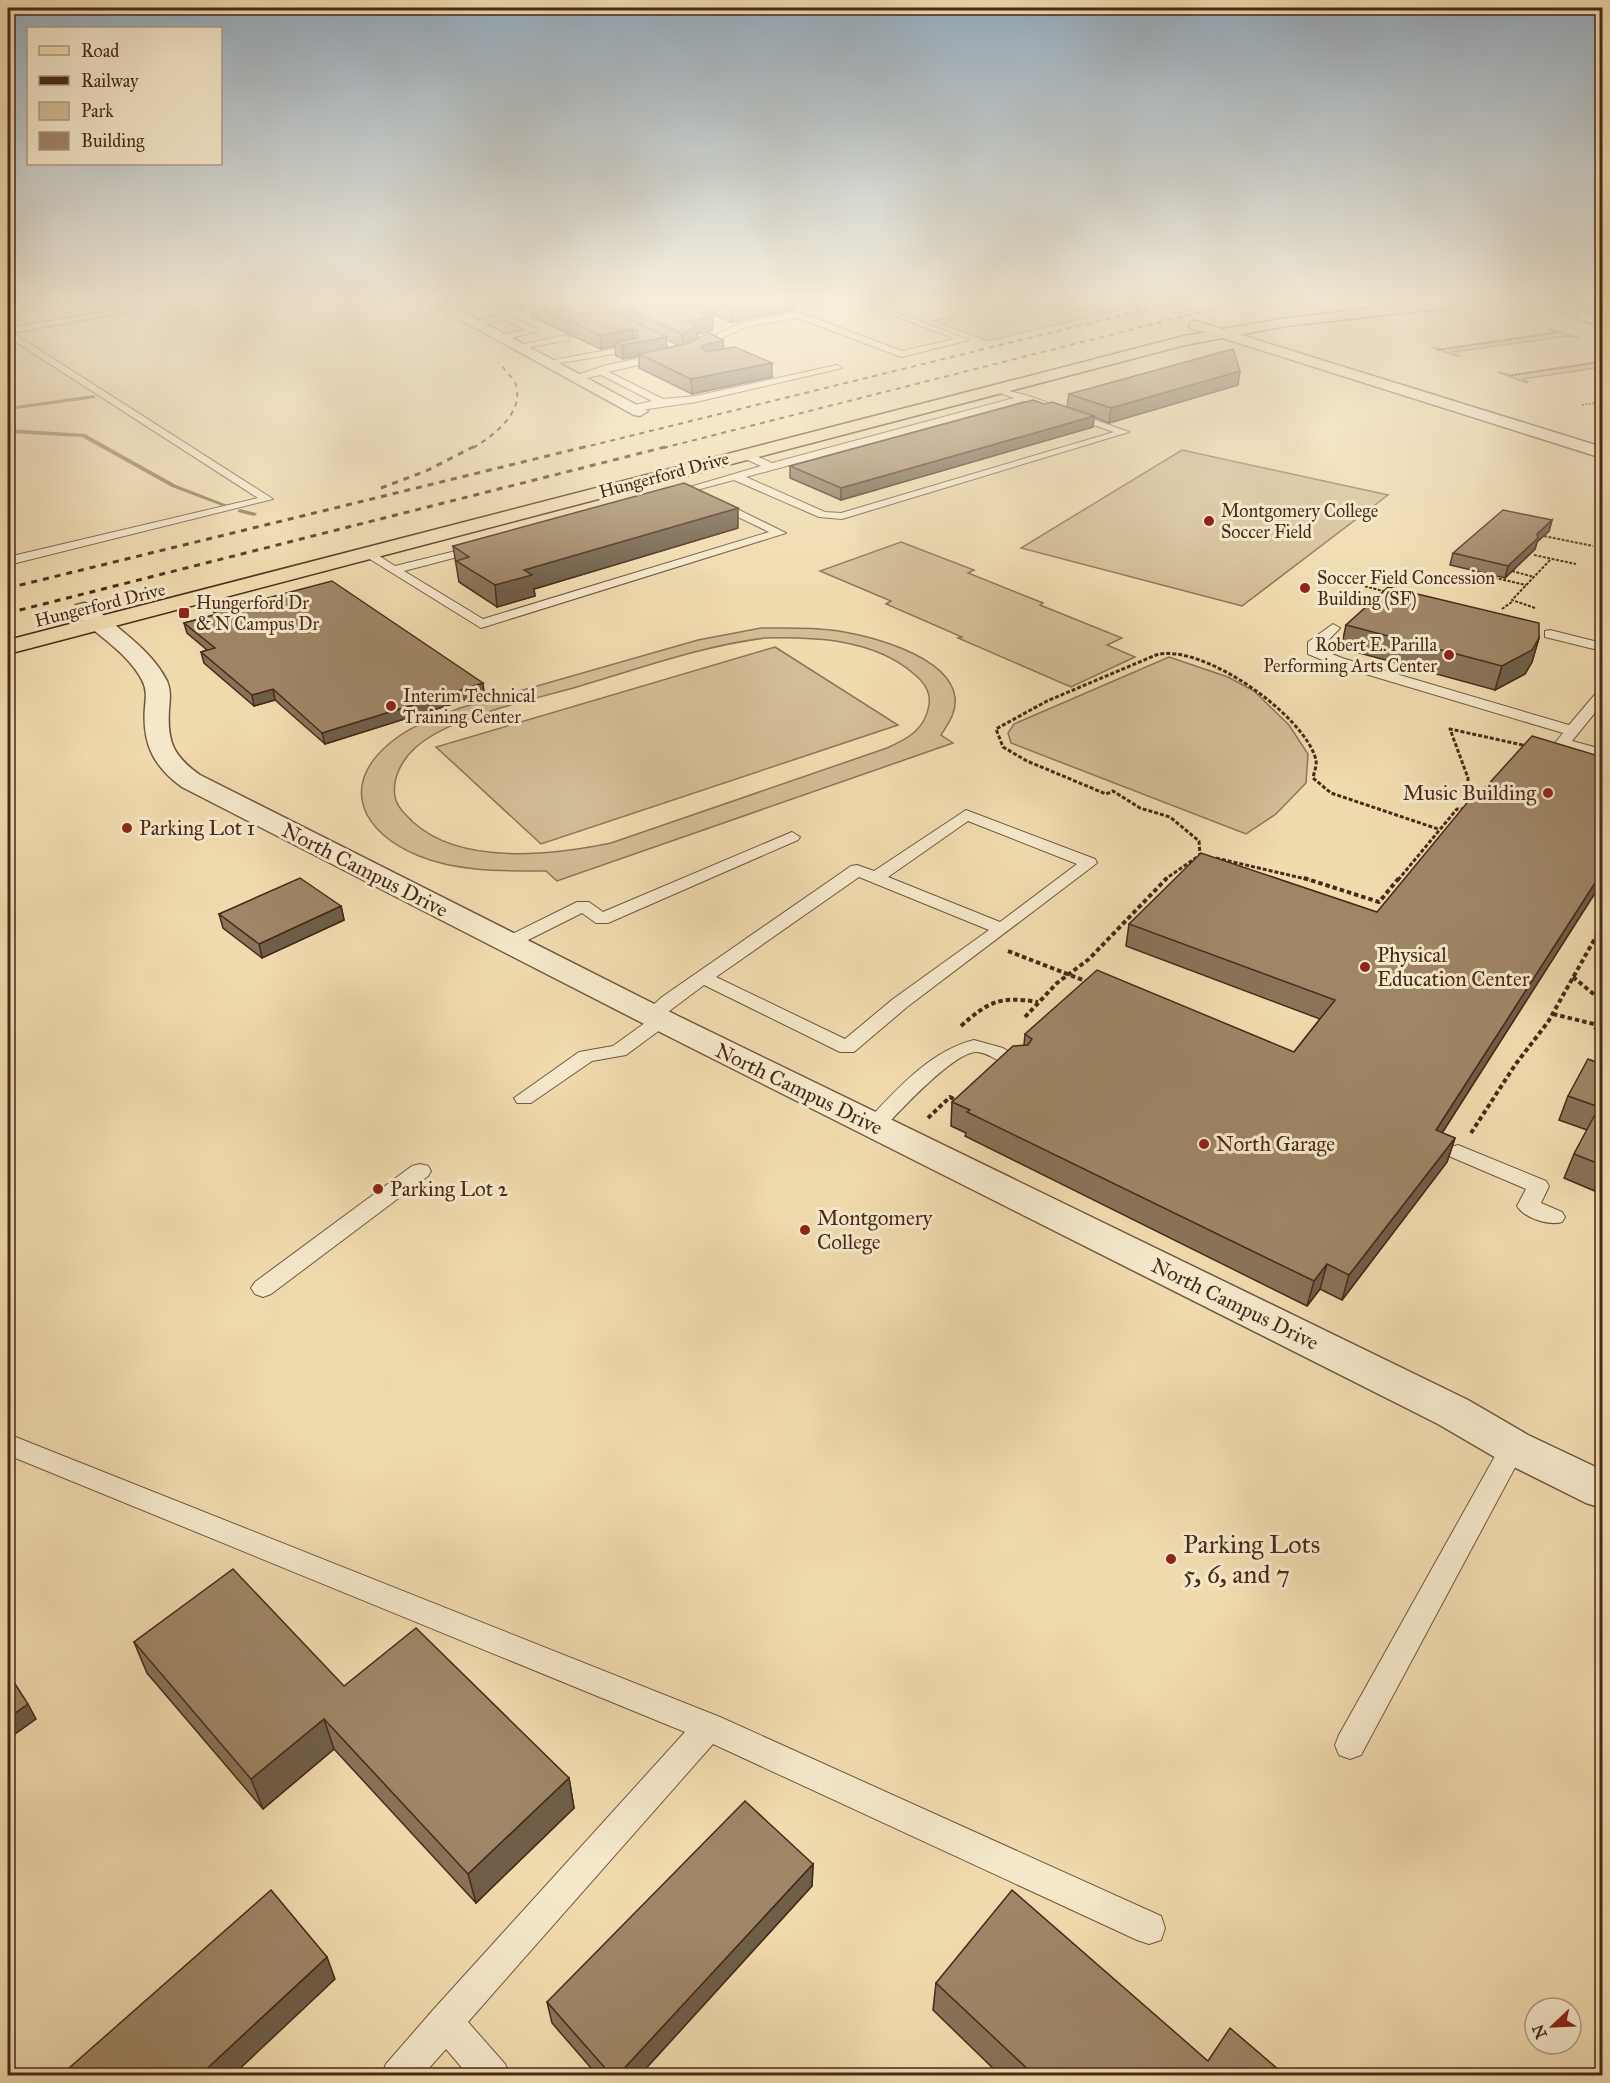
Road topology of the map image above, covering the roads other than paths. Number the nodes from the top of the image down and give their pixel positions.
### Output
1 (106, 395) edge
2 (610, 395) edge
3 (648, 395) edge
4 (713, 395) edge
5 (907, 395) edge
6 (973, 395) edge
7 (1017, 395) edge
8 (1419, 395) edge
9 (1026, 398) junction
10 (661, 402) junction
11 (637, 410) joint
12 (721, 445) junction
13 (1602, 453) edge
14 (743, 454) junction
15 (771, 467) junction
16 (736, 477) junction
17 (496, 542) edge
18 (366, 553) junction
19 (8, 561) edge
20 (394, 570) junction
21 (90, 617) junction
22 (1333, 628) dead end
23 (8, 629) edge
24 (1550, 634) dead end
25 (8, 647) edge
26 (1602, 647) edge
27 (1602, 695) edge
28 (1573, 731) junction
29 (1602, 754) edge
30 (792, 837) dead end
31 (876, 877) junction
32 (1002, 929) junction
33 (508, 943) junction
34 (704, 978) junction
35 (657, 1018) junction
36 (1017, 1063) edge
37 (524, 1098) dead end
38 (874, 1126) junction
39 (1461, 1147) road end
40 (420, 1171) dead end
41 (1554, 1217) dead end
42 (263, 1288) dead end
43 (8, 1444) edge
44 (1513, 1447) junction
45 (1602, 1490) edge
46 (709, 1727) junction
47 (1350, 1745) dead end
48 (1149, 1928) dead end
49 (445, 2022) junction
50 (398, 2076) edge
51 (493, 2076) edge

1 - 19 lane
2 - 11 street
3 - 10 lane
4 - 10 lane
5 - 12 main road, Hungerford Drive
6 - 14 main road, Hungerford Drive
7 - 9 lane
8 - 13 street
9 - 15 lane
9 - 16 lane
10 - 11 lane
12 - 14 main road
12 - 21 main road, Hungerford Drive
14 - 15 lane
14 - 18 main road, Hungerford Drive
15 - 16 lane
16 - 20 lane
17 - 20 lane
18 - 20 lane
18 - 21 main road, Hungerford Drive
21 - 23 main road, Hungerford Drive
21 - 25 main road, Hungerford Drive
21 - 33 street, North Campus Drive
22 - 28 lane
24 - 26 lane
27 - 28 lane
28 - 29 lane
30 - 33 lane
31 - 32 lane
31 - 32 lane
31 - 34 lane
32 - 34 lane
33 - 35 street, North Campus Drive
34 - 35 lane
35 - 37 lane
35 - 38 street, North Campus Drive
36 - 38 lane
38 - 44 street, North Campus Drive
39 - 41 lane
40 - 42 lane
43 - 46 lane
44 - 45 street, North Campus Drive
44 - 47 lane
46 - 48 lane
46 - 49 lane
49 - 50 lane
49 - 51 lane

